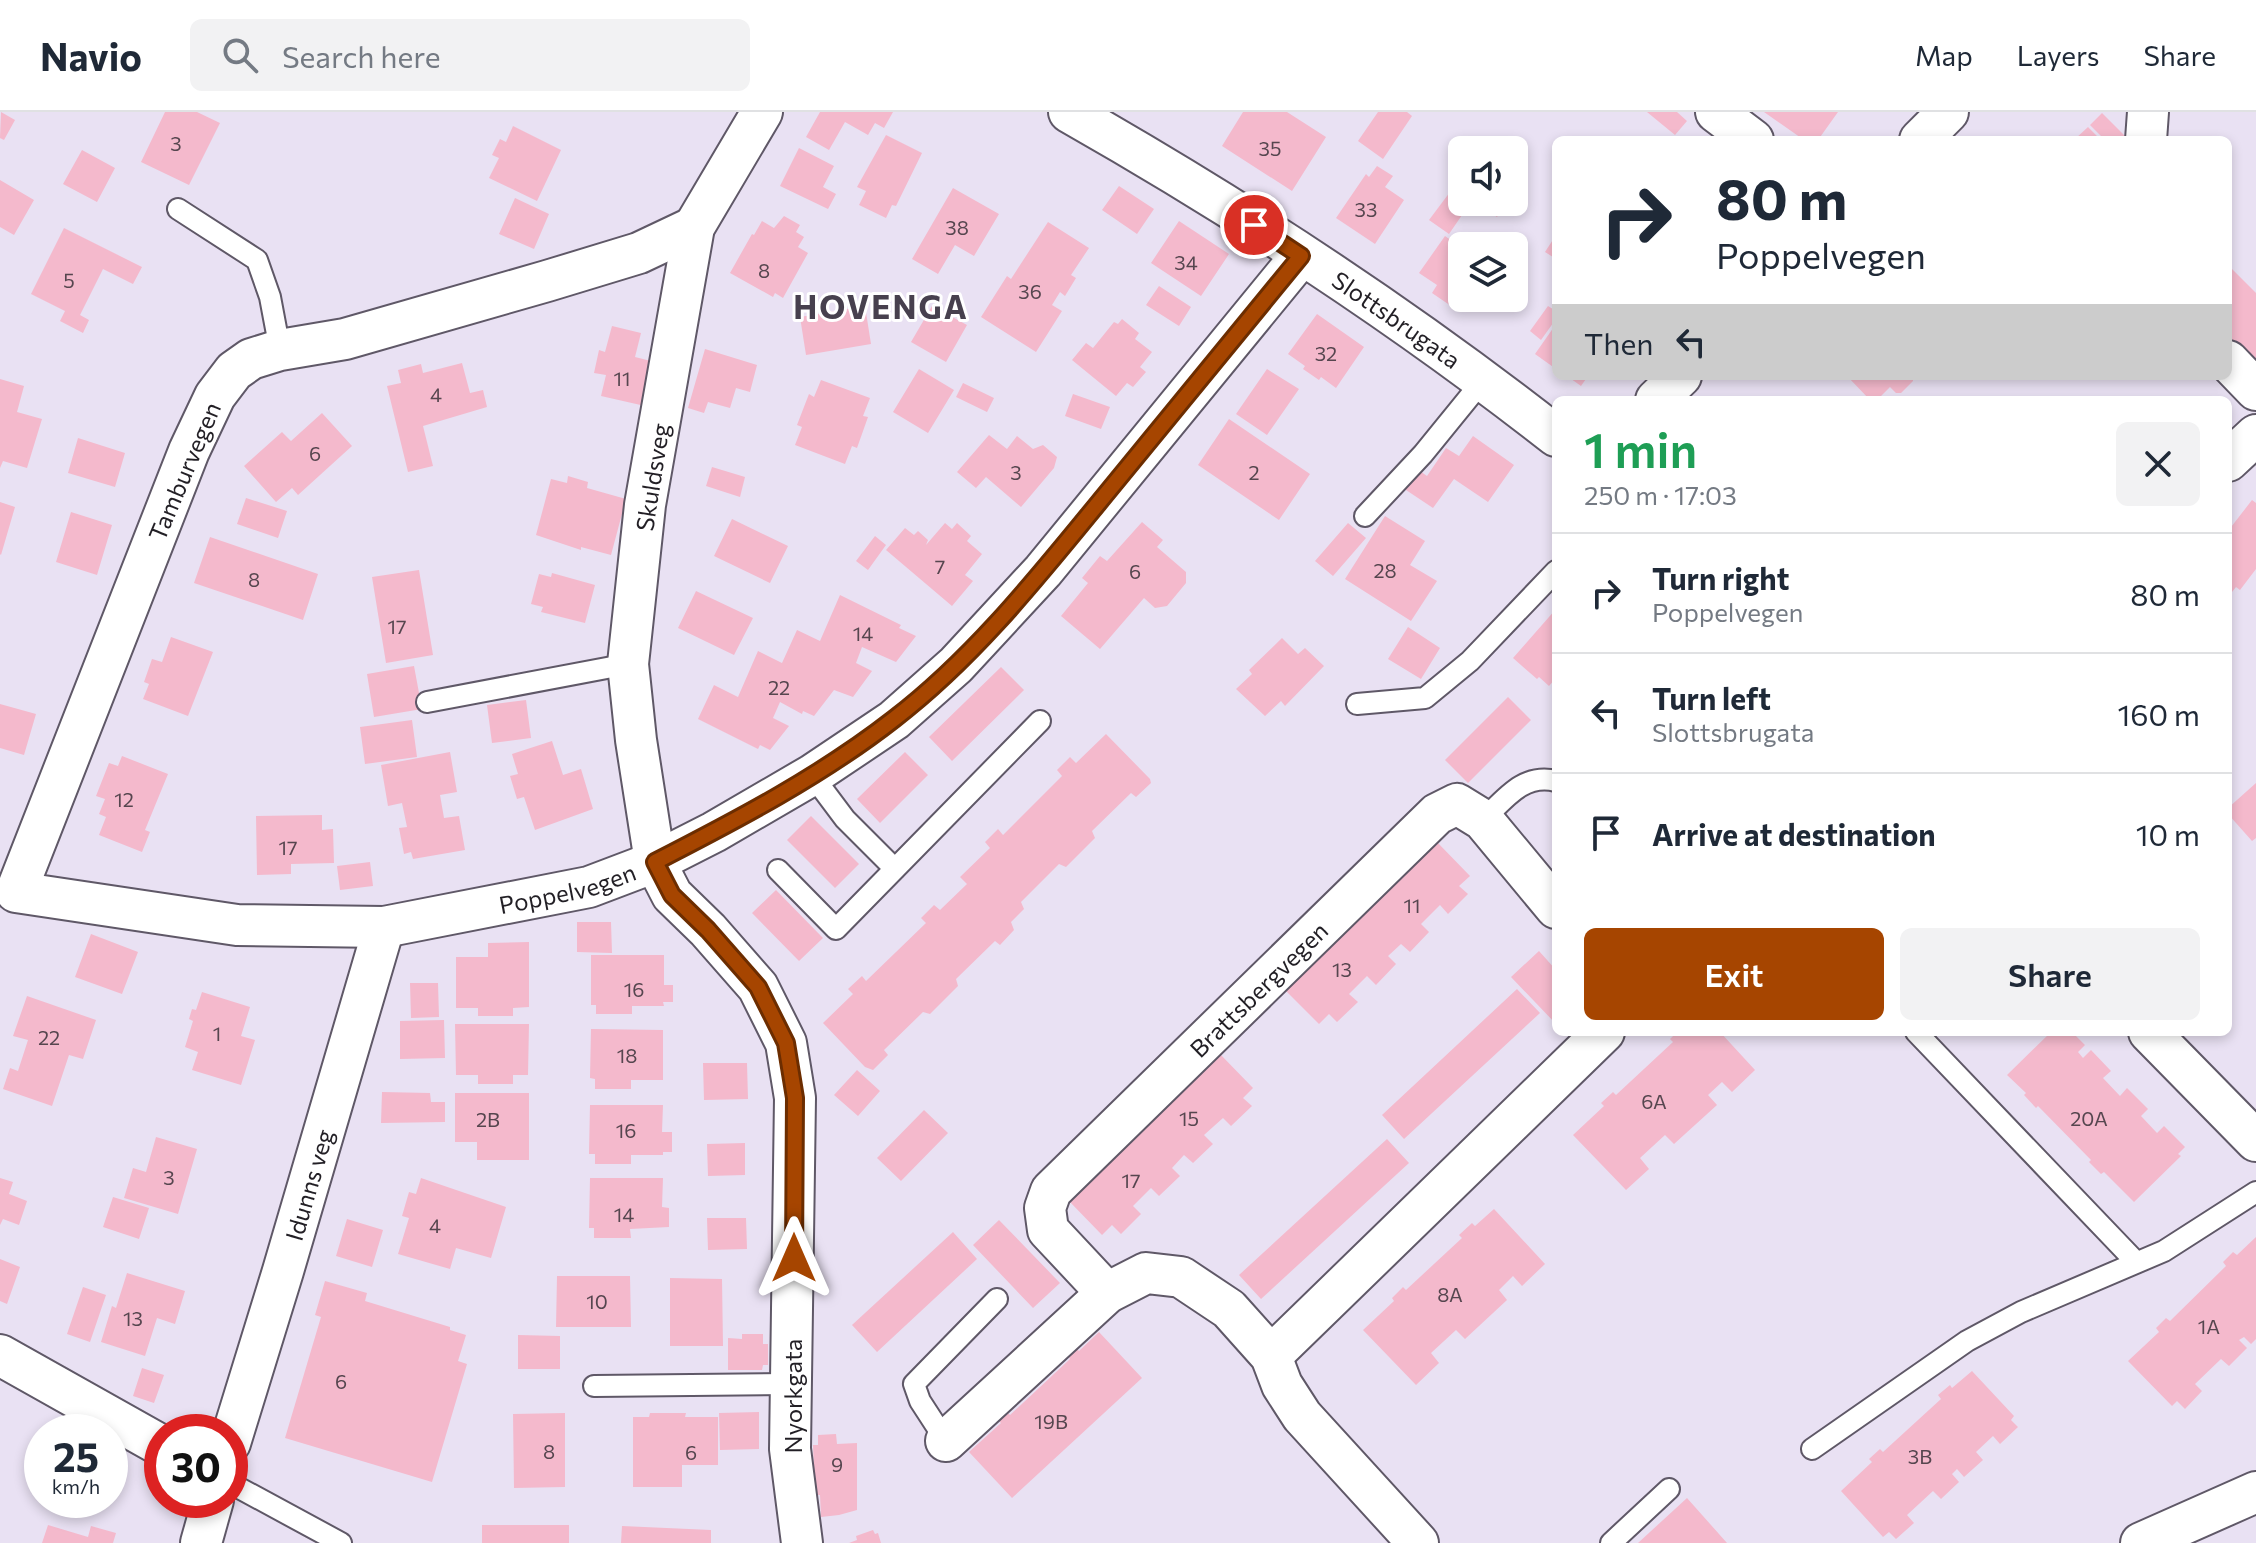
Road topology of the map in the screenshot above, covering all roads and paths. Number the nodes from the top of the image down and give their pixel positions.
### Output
1 (762, 112) edge
2 (1069, 112) edge
3 (1716, 112) edge
4 (1948, 112) edge
5 (2148, 112) edge
6 (1748, 136) edge
7 (1924, 136) edge
8 (2146, 136) edge
9 (178, 209) dead end
10 (694, 227) junction
11 (1301, 256) junction
12 (280, 350) junction
13 (2232, 365) edge
14 (1484, 379) junction
15 (1677, 380) edge
16 (2256, 390) edge
17 (1660, 396) edge
18 (1552, 433) edge
19 (2256, 435) edge
20 (2232, 457) edge
21 (1365, 516) dead end
22 (1552, 575) edge
23 (628, 664) junction
24 (427, 702) dead end
25 (1357, 704) dead end
26 (1040, 721) dead end
27 (812, 775) junction
28 (1552, 780) edge
29 (1483, 820) junction
30 (655, 862) junction
31 (895, 869) junction
32 (778, 870) dead end
33 (16, 892) joint
34 (1552, 896) edge
35 (384, 927) junction
36 (1600, 1036) edge
37 (1920, 1036) edge
38 (2153, 1036) edge
39 (2256, 1141) edge
40 (2256, 1192) edge
41 (2136, 1262) junction
42 (1107, 1293) junction
43 (997, 1299) dead end
44 (0, 1355) edge
45 (1271, 1356) junction
46 (791, 1384) junction
47 (594, 1386) dead end
48 (239, 1414) edge
49 (144, 1436) edge
50 (946, 1441) joint
51 (1812, 1449) dead end
52 (1669, 1489) dead end
53 (2256, 1492) edge
54 (248, 1493) edge
55 (208, 1518) edge
56 (201, 1543) edge
57 (341, 1543) edge
58 (802, 1543) edge
59 (1418, 1543) edge
60 (1611, 1543) edge
61 (2141, 1543) edge

1 - 10 street, Skuldsveg
2 - 11 street, Slottsbrugata
3 - 6 street
4 - 7 street
5 - 8 street
9 - 12 lane
10 - 12 street, Tamburvegen
10 - 23 street, Skuldsveg
11 - 14 street, Slottsbrugata
11 - 27 street, Poppelvegen
12 - 33 street, Tamburvegen
13 - 16 street
14 - 18 street, Slottsbrugata
14 - 21 lane
15 - 17 street
19 - 20 street
22 - 25 lane
23 - 24 lane
23 - 30 street, Skuldsveg
26 - 31 lane
27 - 30 street, Poppelvegen
27 - 31 lane
28 - 29 lane
29 - 34 street
29 - 42 street, Brattsbergvegen
30 - 35 street, Poppelvegen
30 - 46 street, Nyorkgata
31 - 32 lane
33 - 35 street, Poppelvegen
35 - 48 street, Idunns veg
36 - 45 street
37 - 41 lane
38 - 39 street
40 - 41 lane
41 - 51 lane
42 - 45 street
42 - 50 street
43 - 50 lane
44 - 49 street
45 - 59 street
46 - 47 lane
46 - 58 street, Nyorkgata
52 - 60 lane
53 - 61 street
54 - 57 lane
55 - 56 street

